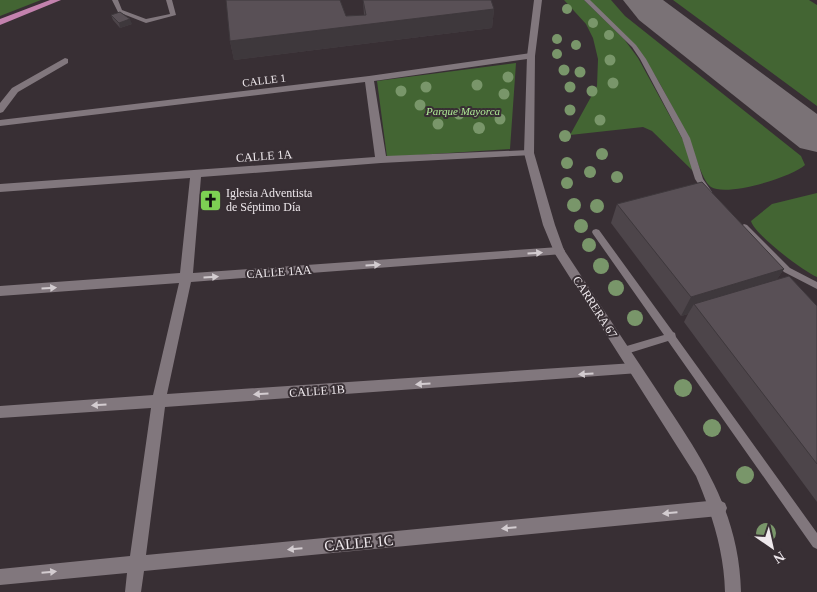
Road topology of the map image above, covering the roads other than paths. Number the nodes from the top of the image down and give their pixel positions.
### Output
1 (57, 0) edge
2 (115, 0) edge
3 (169, 0) edge
4 (538, 0) edge
5 (587, 0) edge
6 (0, 22) edge
7 (530, 56) junction
8 (64, 61) dead end
9 (369, 79) junction
10 (0, 110) edge
11 (0, 122) edge
12 (529, 153) junction
13 (381, 160) junction
14 (196, 174) junction
15 (0, 188) edge
16 (717, 201) edge
17 (736, 219) edge
18 (596, 232) dead end
19 (559, 251) junction
20 (186, 279) junction
21 (817, 286) edge
22 (0, 291) edge
23 (672, 336) junction
24 (623, 351) junction
25 (634, 369) junction
26 (159, 401) junction
27 (0, 412) edge
28 (719, 508) junction
29 (817, 543) edge
30 (138, 564) junction
31 (0, 577) edge
32 (133, 592) edge
33 (733, 592) edge

1 - 6 main road
2 - 3 lane
4 - 7 street, CARRERA 67
5 - 16 lane
7 - 9 street, CALLE 1
7 - 12 street, CARRERA 67
8 - 10 street
9 - 11 street, CALLE 1
9 - 13 street
12 - 13 street, CALLE 1A
12 - 19 street, CARRERA 67
13 - 14 street, CALLE 1A
14 - 15 street, CALLE 1A
14 - 20 street
17 - 21 lane
18 - 23 lane
20 -> 19 street, CALLE 1AA
19 - 24 street, CARRERA 67
22 -> 20 street, CALLE 1AA
20 - 26 street
23 - 24 lane
23 - 29 lane
24 - 25 street, CARRERA 67
25 -> 26 street, CALLE 1B
25 - 28 street, CARRERA 67
26 -> 27 street, CALLE 1B
26 - 30 street
28 -> 30 street, CALLE 1C
28 - 33 street, CARRERA 67
31 -> 30 street, CALLE 1C
30 - 32 street

